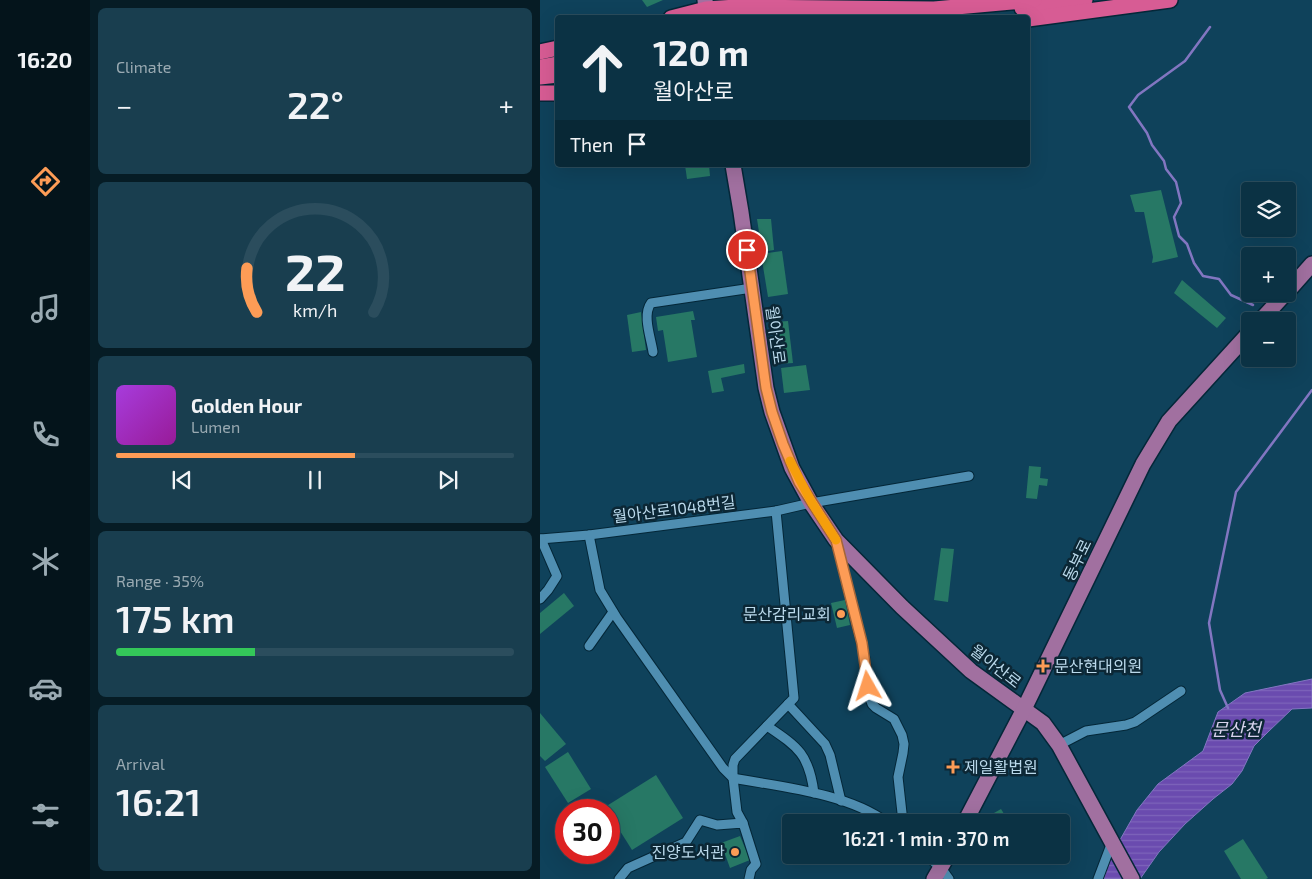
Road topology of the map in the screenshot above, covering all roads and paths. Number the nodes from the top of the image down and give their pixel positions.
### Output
1 (692, 0) edge
2 (1085, 0) edge
3 (1170, 0) edge
4 (730, 3) edge
5 (1029, 7) edge
6 (706, 9) edge
7 (1099, 12) junction
8 (676, 15) edge
9 (681, 15) edge
10 (970, 15) edge
11 (1030, 25) edge
12 (555, 49) edge
13 (540, 52) edge
14 (555, 64) edge
15 (540, 67) edge
16 (555, 75) edge
17 (540, 77) edge
18 (540, 93) edge
19 (555, 93) edge
20 (733, 167) edge
21 (1312, 264) edge
22 (1296, 281) edge
23 (752, 288) junction
24 (1277, 302) edge
25 (1268, 312) edge
26 (1241, 342) edge
27 (653, 352) dead end
28 (969, 476) dead end
29 (812, 503) junction
30 (776, 511) junction
31 (589, 535) junction
32 (540, 539) edge
33 (836, 540) junction
34 (540, 599) edge
35 (614, 612) junction
36 (589, 646) dead end
37 (1181, 691) dead end
38 (788, 704) junction
39 (1024, 709) junction
40 (767, 726) junction
41 (1059, 745) junction
42 (733, 778) junction
43 (814, 793) junction
44 (841, 801) junction
45 (874, 814) edge
46 (902, 814) edge
47 (969, 814) edge
48 (743, 824) junction
49 (1112, 842) junction
50 (619, 879) edge
51 (749, 879) edge
52 (1098, 879) edge
53 (1132, 879) edge

1 - 8 highway
2 - 5 highway
3 - 7 highway
4 - 5 highway
4 - 6 highway
5 - 7 highway
5 - 10 highway
6 - 9 highway
7 - 11 highway
12 - 13 highway
14 - 15 highway
16 - 17 highway
18 - 19 highway
20 - 23 main road, 월아산로
21 - 22 main road
23 - 27 street
23 - 29 main road, 월아산로
24 - 25 main road
26 - 39 main road, 동부로
28 - 29 street
29 - 30 street, 월아산로1048번길
29 - 33 main road, 월아산로
30 - 31 street, 월아산로1048번길
30 - 38 street
31 - 32 street, 월아산로1048번길
31 - 35 street
32 - 34 street
33 - 39 main road, 월아산로
33 - 46 street
35 - 36 street
35 - 42 street
37 - 41 street
38 - 40 street
38 - 44 street
39 - 41 main road, 월아산로
39 - 47 main road, 동부로
40 - 42 street
40 - 43 street
41 - 49 main road, 월아산로
42 - 43 street
42 - 48 street
43 - 44 street
44 - 45 street
48 - 50 street
48 - 51 street
49 - 52 street
49 - 53 main road, 월아산로

